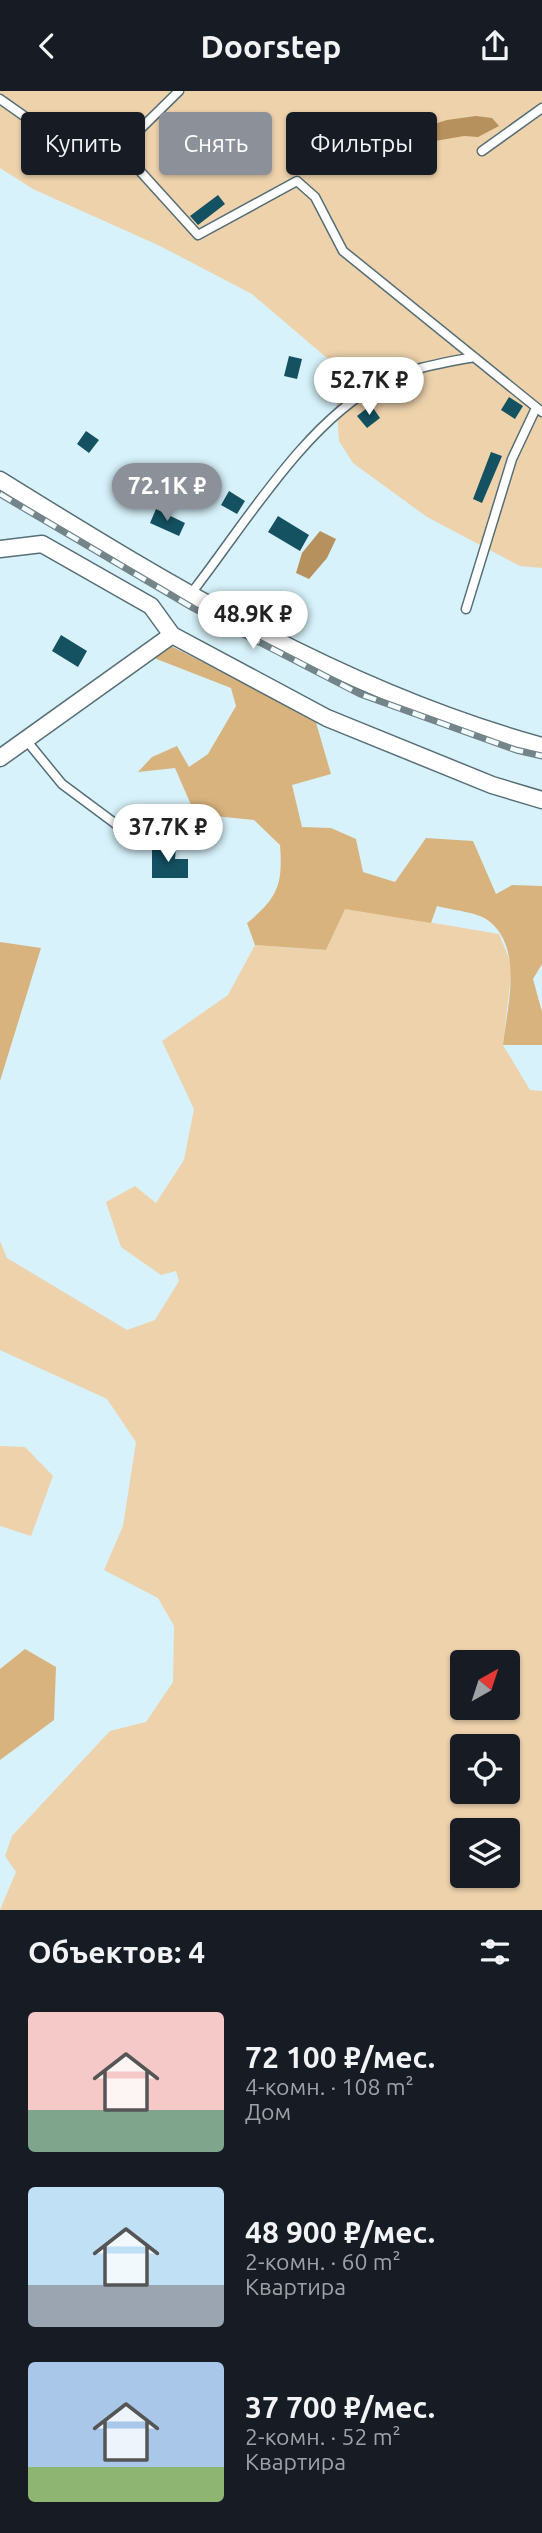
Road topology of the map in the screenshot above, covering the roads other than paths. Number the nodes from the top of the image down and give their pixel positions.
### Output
1 (179, 91) edge
2 (0, 99) edge
3 (542, 108) edge
4 (21, 114) edge
5 (145, 124) edge
6 (482, 151) dead end
7 (144, 175) edge
8 (474, 357) junction
9 (539, 410) edge
10 (0, 480) edge
11 (0, 549) edge
12 (196, 587) dead end
13 (466, 609) dead end
14 (172, 635) junction
15 (26, 740) junction
16 (542, 746) edge
17 (0, 758) edge
18 (542, 800) edge
19 (136, 839) dead end

1 - 5 lane
2 - 4 lane
3 - 6 lane
7 - 8 lane
8 - 9 lane
8 - 12 lane
9 - 13 lane
10 - 16 street
11 - 14 street
14 - 15 street
14 - 18 street
15 - 17 street
15 - 19 lane

